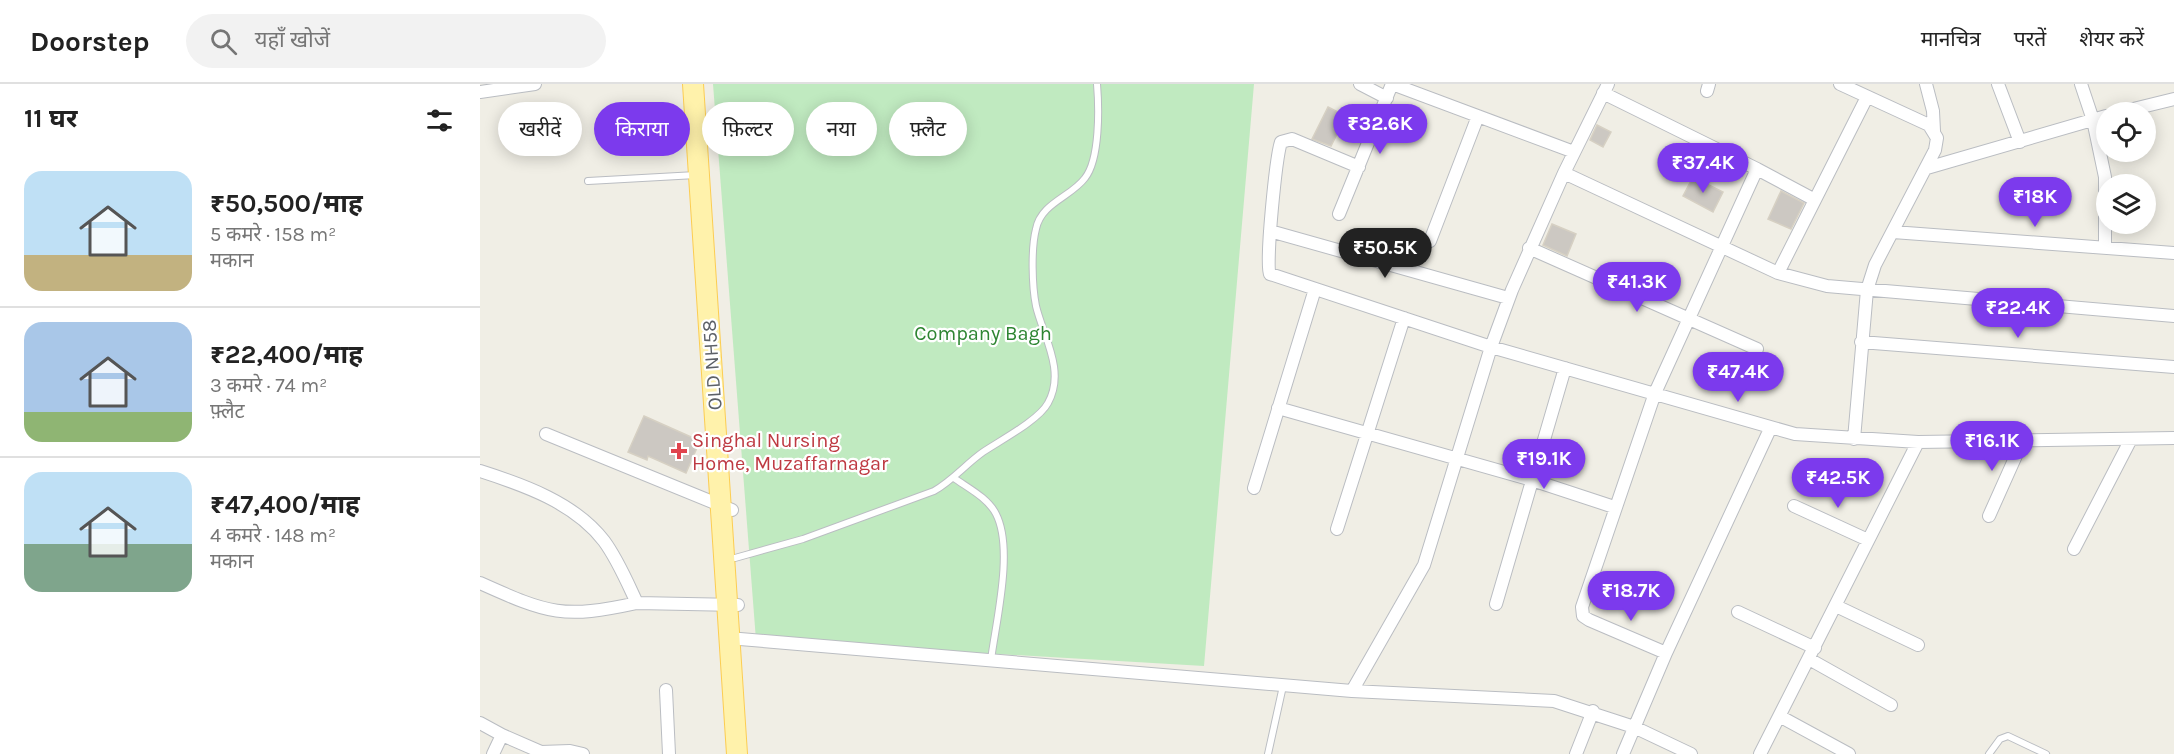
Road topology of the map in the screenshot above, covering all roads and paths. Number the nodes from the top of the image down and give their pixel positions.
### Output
1 (536, 84) edge
2 (693, 84) edge
3 (705, 84) edge
4 (1097, 84) edge
5 (1360, 84) edge
6 (1392, 84) edge
7 (1840, 84) edge
8 (1926, 84) edge
9 (1998, 84) edge
10 (2081, 84) edge
11 (1606, 89) edge
12 (480, 92) edge
13 (1867, 97) junction
14 (1387, 98) junction
15 (2174, 99) edge
16 (2156, 103) edge
17 (1478, 116) junction
18 (2096, 119) edge
19 (2093, 120) junction
20 (690, 122) edge
21 (696, 122) junction
22 (1934, 131) junction
23 (2020, 142) junction
24 (1574, 152) junction
25 (1359, 167) junction
26 (1927, 168) junction
27 (1757, 169) junction
28 (1564, 173) junction
29 (700, 175) junction
30 (588, 181) dead end
31 (1815, 200) junction
32 (1339, 214) dead end
33 (1270, 231) junction
34 (1893, 232) junction
35 (1430, 240) dead end
36 (1720, 244) junction
37 (1529, 248) junction
38 (2105, 248) junction
39 (2174, 253) edge
40 (1778, 273) junction
41 (1315, 289) junction
42 (1867, 291) junction
43 (1509, 298) junction
44 (2174, 316) edge
45 (1404, 318) junction
46 (1688, 318) junction
47 (1861, 342) junction
48 (1491, 347) junction
49 (1757, 349) dead end
50 (2174, 367) edge
51 (1565, 368) junction
52 (1655, 393) junction
53 (1278, 408) junction
54 (1770, 429) junction
55 (546, 434) dead end
56 (1367, 434) junction
57 (2174, 438) edge
58 (1854, 439) junction
59 (2132, 439) junction
60 (2023, 440) junction
61 (1917, 442) junction
62 (1457, 459) junction
63 (480, 471) edge
64 (954, 478) junction
65 (1532, 480) junction
66 (1254, 488) dead end
67 (1794, 506) dead end
68 (1614, 507) junction
69 (727, 509) junction
70 (1989, 516) dead end
71 (1337, 529) dead end
72 (1868, 540) junction
73 (2074, 549) dead end
74 (735, 558) junction
75 (480, 583) edge
76 (638, 603) junction
77 (1496, 604) dead end
78 (733, 605) junction
79 (1836, 606) junction
80 (1738, 612) dead end
81 (740, 639) junction
82 (1918, 645) dead end
83 (1666, 653) junction
84 (1812, 654) junction
85 (991, 660) junction
86 (1284, 685) junction
87 (666, 690) dead end
88 (1352, 691) junction
89 (1890, 705) dead end
90 (1593, 711) junction
91 (1781, 717) junction
92 (480, 723) edge
93 (1634, 727) junction
94 (502, 735) junction
95 (741, 749) edge
96 (556, 753) edge
97 (493, 754) edge
98 (583, 754) edge
99 (669, 754) edge
100 (1268, 754) edge
101 (1576, 754) edge
102 (1623, 754) edge
103 (1691, 754) edge
104 (1760, 754) edge
105 (1849, 754) edge
106 (1989, 754) edge
107 (2046, 754) edge

1 - 12 street
2 - 21 main road, OLD NH58
3 - 69 main road, OLD NH58
4 - 64 lane
5 - 14 street
6 - 14 street
6 - 17 street
7 - 13 street
8 - 22 street
9 - 23 street
10 - 19 street
11 - 24 street
11 - 27 street
13 - 22 street
13 - 31 street
14 - 25 street
15 - 16 street
17 - 24 street
17 - 35 street
18 - 19 street
19 - 23 street
19 - 38 street
20 - 21 lane
21 - 29 main road, OLD NH58
22 - 26 street
23 - 26 street
24 - 28 street
25 - 32 street
25 - 33 street
26 - 34 street
27 - 31 street
27 - 36 street
28 - 36 street
28 - 37 street
29 - 30 lane
29 - 69 main road, OLD NH58
31 - 40 street
33 - 41 street
33 - 43 street
34 - 38 street
34 - 42 street
36 - 40 street
36 - 46 street
37 - 43 street
37 - 46 street
38 - 39 street
40 - 42 street
41 - 45 street
41 - 53 street
42 - 44 street
42 - 47 street
43 - 48 street
45 - 48 street
45 - 56 street
46 - 49 street
46 - 52 street
47 - 50 street
47 - 58 street
48 - 51 street
48 - 62 street
51 - 52 street
51 - 65 street
52 - 54 street
52 - 68 street
53 - 56 street
53 - 66 street
54 - 58 street
54 - 83 street
55 - 69 street
56 - 62 street
56 - 71 street
57 - 59 street
58 - 61 street
59 - 60 street
59 - 73 street
60 - 61 street
60 - 70 street
61 - 72 street
62 - 65 street
62 - 88 street
63 - 76 street
64 - 74 lane
64 - 85 lane
65 - 68 street
65 - 77 street
67 - 72 street
68 - 83 street
69 - 74 main road, OLD NH58
69 - 78 main road, OLD NH58
72 - 79 street
74 - 78 main road, OLD NH58
75 - 76 street
76 - 78 street
78 - 81 main road, OLD NH58
78 - 95 main road, OLD NH58
79 - 82 street
79 - 84 street
80 - 84 street
81 - 85 street
81 - 95 main road, OLD NH58
83 - 93 street
84 - 89 street
84 - 91 street
85 - 86 street
86 - 88 street
86 - 100 lane
87 - 99 street
88 - 90 street
90 - 93 street
90 - 101 street
91 - 104 street
91 - 105 street
92 - 94 street
93 - 102 street
93 - 103 street
94 - 96 street
94 - 97 street
96 - 98 street
106 - 107 lane

